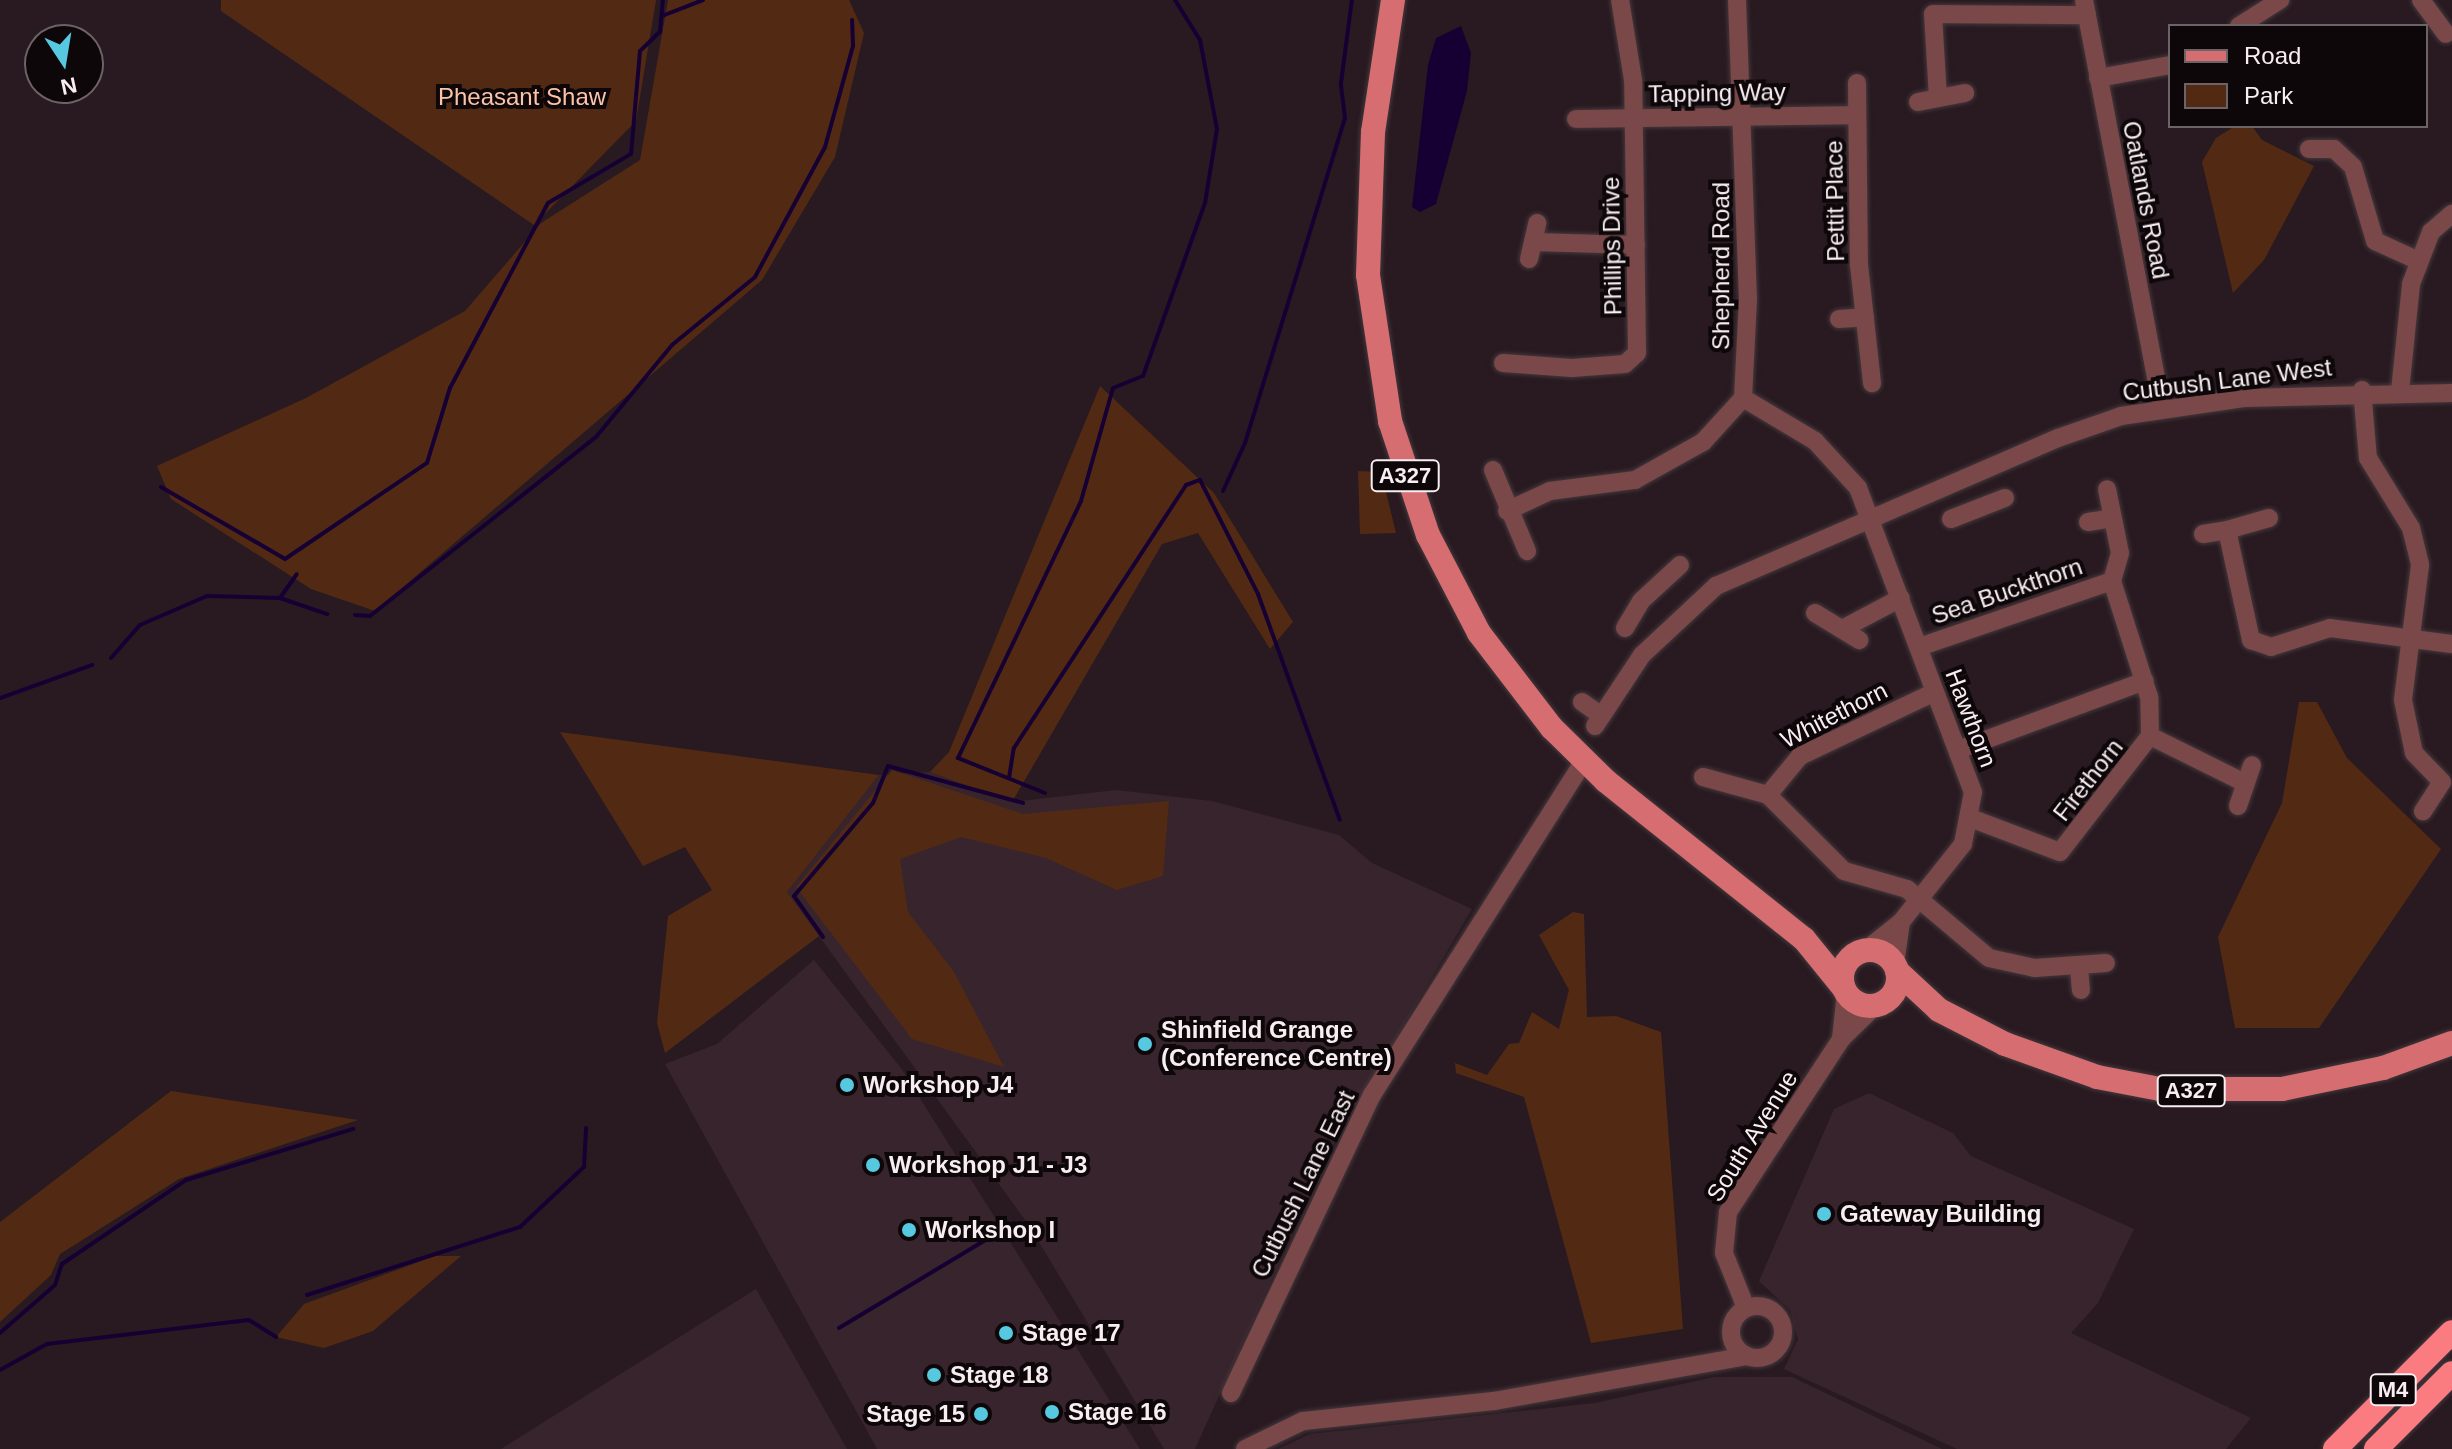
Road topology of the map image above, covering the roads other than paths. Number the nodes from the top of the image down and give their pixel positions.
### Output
1 (1393, 0) edge
2 (1620, 0) edge
3 (1737, 0) edge
4 (2280, 0) edge
5 (2421, 0) edge
6 (1933, 7) edge
7 (2085, 8) edge
8 (2242, 24) edge
9 (2446, 34) dead end
10 (2168, 65) edge
11 (2098, 78) junction
12 (1857, 83) dead end
13 (1965, 93) dead end
14 (1938, 98) junction
15 (1918, 102) dead end
16 (1857, 115) junction
17 (1743, 116) junction
18 (1633, 118) junction
19 (1576, 119) dead end
20 (2309, 149) dead end
21 (2452, 214) edge
22 (1533, 241) dead end
23 (1636, 245) junction
24 (2419, 261) junction
25 (1865, 317) junction
26 (1839, 319) dead end
27 (1503, 363) dead end
28 (1872, 383) dead end
29 (2362, 390) junction
30 (2400, 391) junction
31 (2452, 393) edge
32 (1743, 398) junction
33 (2162, 409) junction
34 (1493, 470) dead end
35 (1971, 475) junction
36 (2107, 489) dead end
37 (2005, 498) dead end
38 (1983, 506) junction
39 (1507, 511) junction
40 (1871, 517) junction
41 (2113, 518) junction
42 (2269, 518) dead end
43 (1951, 519) dead end
44 (2088, 522) dead end
45 (2227, 530) junction
46 (2203, 534) dead end
47 (1527, 551) dead end
48 (1680, 565) dead end
49 (2112, 581) junction
50 (1655, 587) junction
51 (1901, 598) junction
52 (1679, 613) junction
53 (1815, 613) dead end
54 (1625, 628) dead end
55 (2408, 640) junction
56 (2452, 644) edge
57 (1919, 647) junction
58 (2145, 681) junction
59 (1935, 692) junction
60 (1582, 702) dead end
61 (2150, 736) junction
62 (1958, 750) junction
63 (1584, 761) junction
64 (2447, 775) edge
65 (1703, 777) dead end
66 (1768, 795) junction
67 (2238, 806) dead end
68 (2423, 811) dead end
69 (1973, 819) junction
70 (1918, 901) junction
71 (1901, 922) junction
72 (1804, 939) junction
73 (1862, 951) junction
74 (2106, 963) dead end
75 (1896, 968) junction
76 (2079, 968) junction
77 (1844, 990) junction
78 (2081, 990) dead end
79 (1879, 1004) junction
80 (1939, 1010) junction
81 (1841, 1039) junction
82 (2452, 1043) edge
83 (1746, 1308) junction
84 (2452, 1332) edge
85 (1731, 1337) junction
86 (1747, 1356) junction
87 (1709, 1360) junction
88 (2452, 1373) edge
89 (1231, 1393) dead end
90 (1245, 1449) edge
91 (2335, 1449) edge
92 (2376, 1449) edge

1 - 63 main road, A327
2 - 18 street, Phillips Drive
3 - 17 street, Shepherd Road
4 - 8 street
5 - 9 street
6 - 7 street
6 - 14 street
7 - 11 street, Oatlands Road
10 - 11 street
11 - 33 street, Oatlands Road
12 - 16 street, Pettit Place
13 - 14 street
14 - 15 street
16 - 17 street, Tapping Way
16 - 25 street, Pettit Place
17 - 18 street, Tapping Way
17 - 32 street, Shepherd Road
18 - 19 street, Tapping Way
18 - 23 street, Phillips Drive
20 - 24 street
21 - 24 street
22 - 23 street
23 - 27 street, Phillips Drive
24 - 30 street
25 - 26 street
25 - 28 street, Pettit Place
29 - 30 street, Cutbush Lane West
29 - 33 street, Cutbush Lane West
29 - 55 street
30 - 31 street, Cutbush Lane West
32 - 39 street
32 - 40 street
33 - 35 street, Cutbush Lane West
34 - 39 street
35 - 38 street
35 - 40 street, Cutbush Lane West
36 - 41 street, Firethorn
37 - 38 street
38 - 43 street
39 - 47 street
40 - 51 street, Hawthorn
40 - 52 street, Cutbush Lane West
41 - 44 street
41 - 49 street, Firethorn
42 - 45 street
45 - 46 street
45 - 55 street
48 - 50 street
49 - 57 street, Sea Buckthorn
49 - 58 street, Firethorn
50 - 52 street
50 - 54 street
51 - 53 street
51 - 57 street, Hawthorn
52 - 60 street, Cutbush Lane West
55 - 56 street
55 - 64 street
57 - 59 street, Hawthorn
58 - 61 street, Firethorn
58 - 62 street
59 - 62 street, Hawthorn
59 - 66 street, Whitethorn
61 - 67 street, Firethorn
61 - 69 street, Firethorn
62 - 69 street, Hawthorn
63 - 72 main road, A327
63 - 89 street, Cutbush Lane East
64 - 68 street
65 - 66 street
66 - 70 street
69 - 70 street
70 - 71 street
70 - 76 street
71 - 73 street
71 - 75 street
72 - 73 main road, A327
72 - 77 main road, A327
73 - 75 main road
73 - 77 main road
74 - 76 street
75 - 79 main road
75 - 80 main road, A327
76 - 78 street
77 - 79 main road
77 - 81 street, South Avenue
79 - 80 main road, A327
79 - 81 street, South Avenue
80 - 82 main road, A327
81 - 83 street, South Avenue
83 - 85 street
83 - 86 street
84 - 91 highway, M4
85 - 86 street
85 - 87 street
86 - 87 street
87 - 90 street
88 - 92 highway, M4

